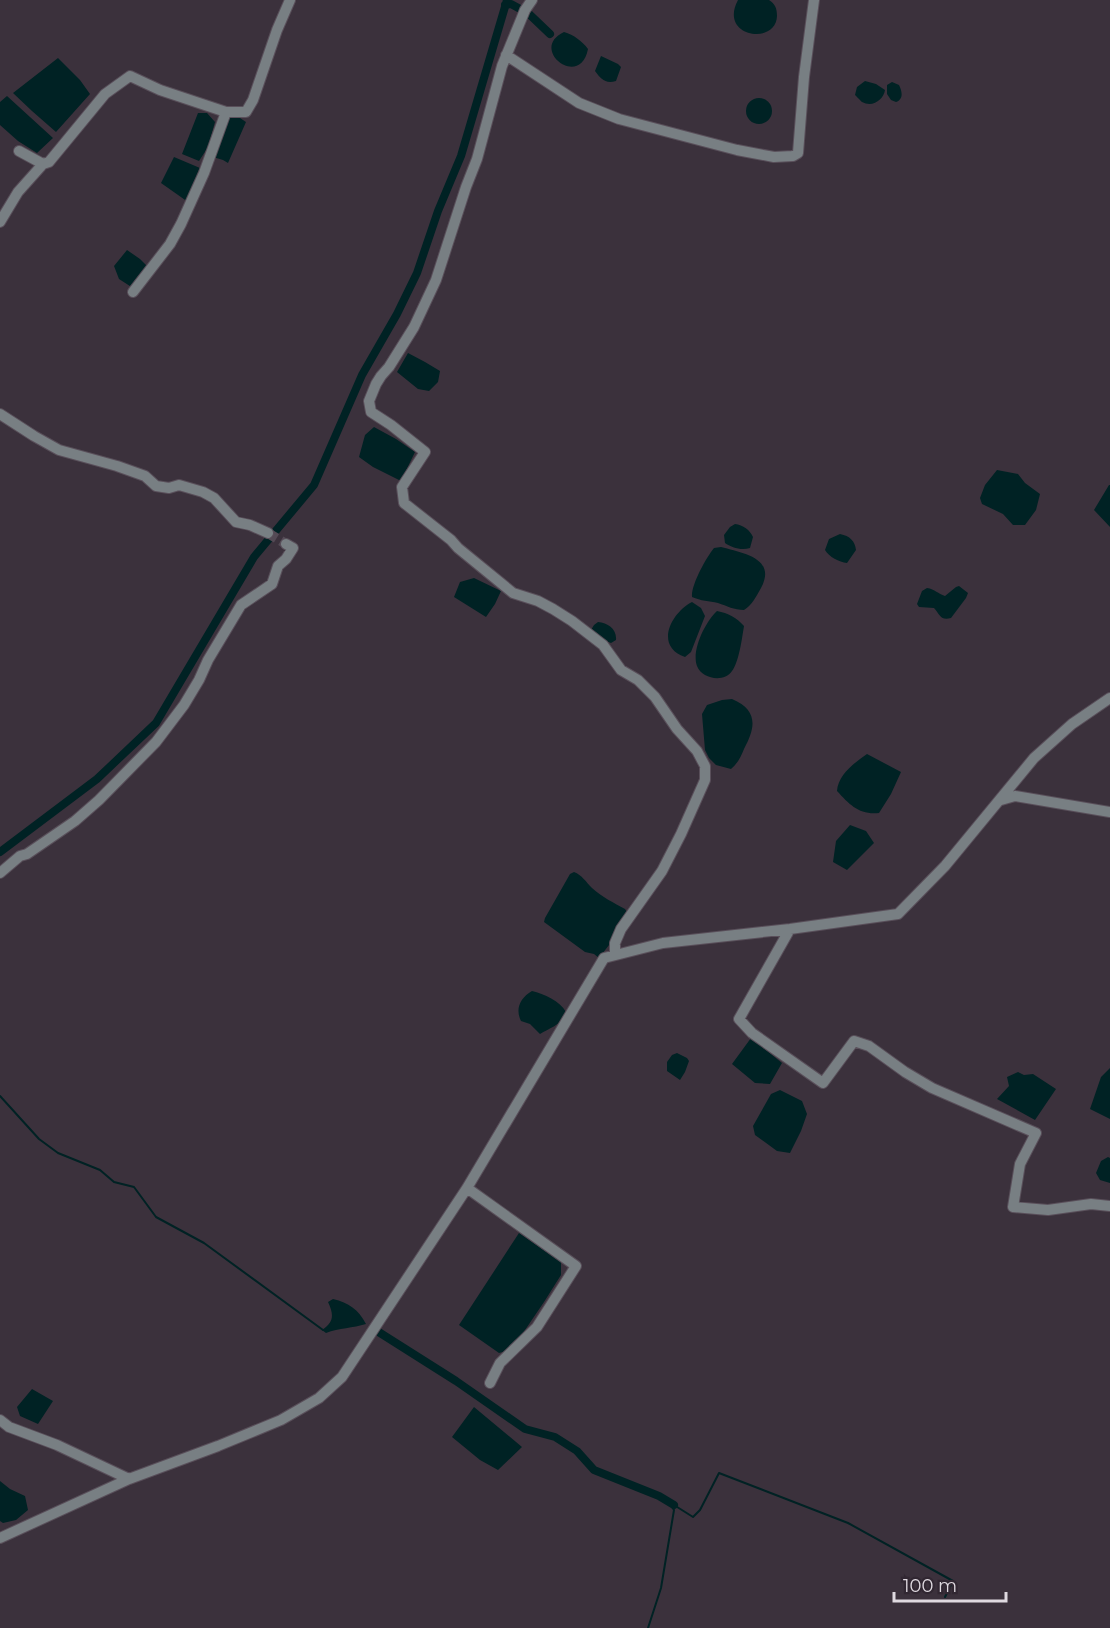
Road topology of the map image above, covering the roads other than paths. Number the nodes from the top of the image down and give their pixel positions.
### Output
1 (290, 0) edge
2 (532, 0) edge
3 (814, 0) edge
4 (506, 55) junction
5 (225, 112) junction
6 (19, 151) dead end
7 (43, 164) junction
8 (0, 222) edge
9 (133, 292) dead end
10 (0, 414) edge
11 (268, 532) tunnel mouth
12 (286, 544) dead end
13 (1110, 698) edge
14 (1001, 800) junction
15 (1110, 813) edge
16 (0, 873) edge
17 (790, 929) junction
18 (615, 955) junction
19 (467, 1188) junction
20 (1110, 1206) edge
21 (490, 1383) dead end
22 (0, 1420) edge
23 (129, 1479) junction
24 (0, 1538) edge

1 - 5 street
2 - 4 street
3 - 4 street
4 - 18 street
5 - 7 street
5 - 9 street
6 - 7 street
7 - 8 street
10 - 11 street
12 - 16 street
13 - 14 street
14 - 15 street
14 - 17 street
17 - 18 street
17 - 20 street
18 - 19 street
19 - 21 street
19 - 23 street
22 - 23 street
23 - 24 street

